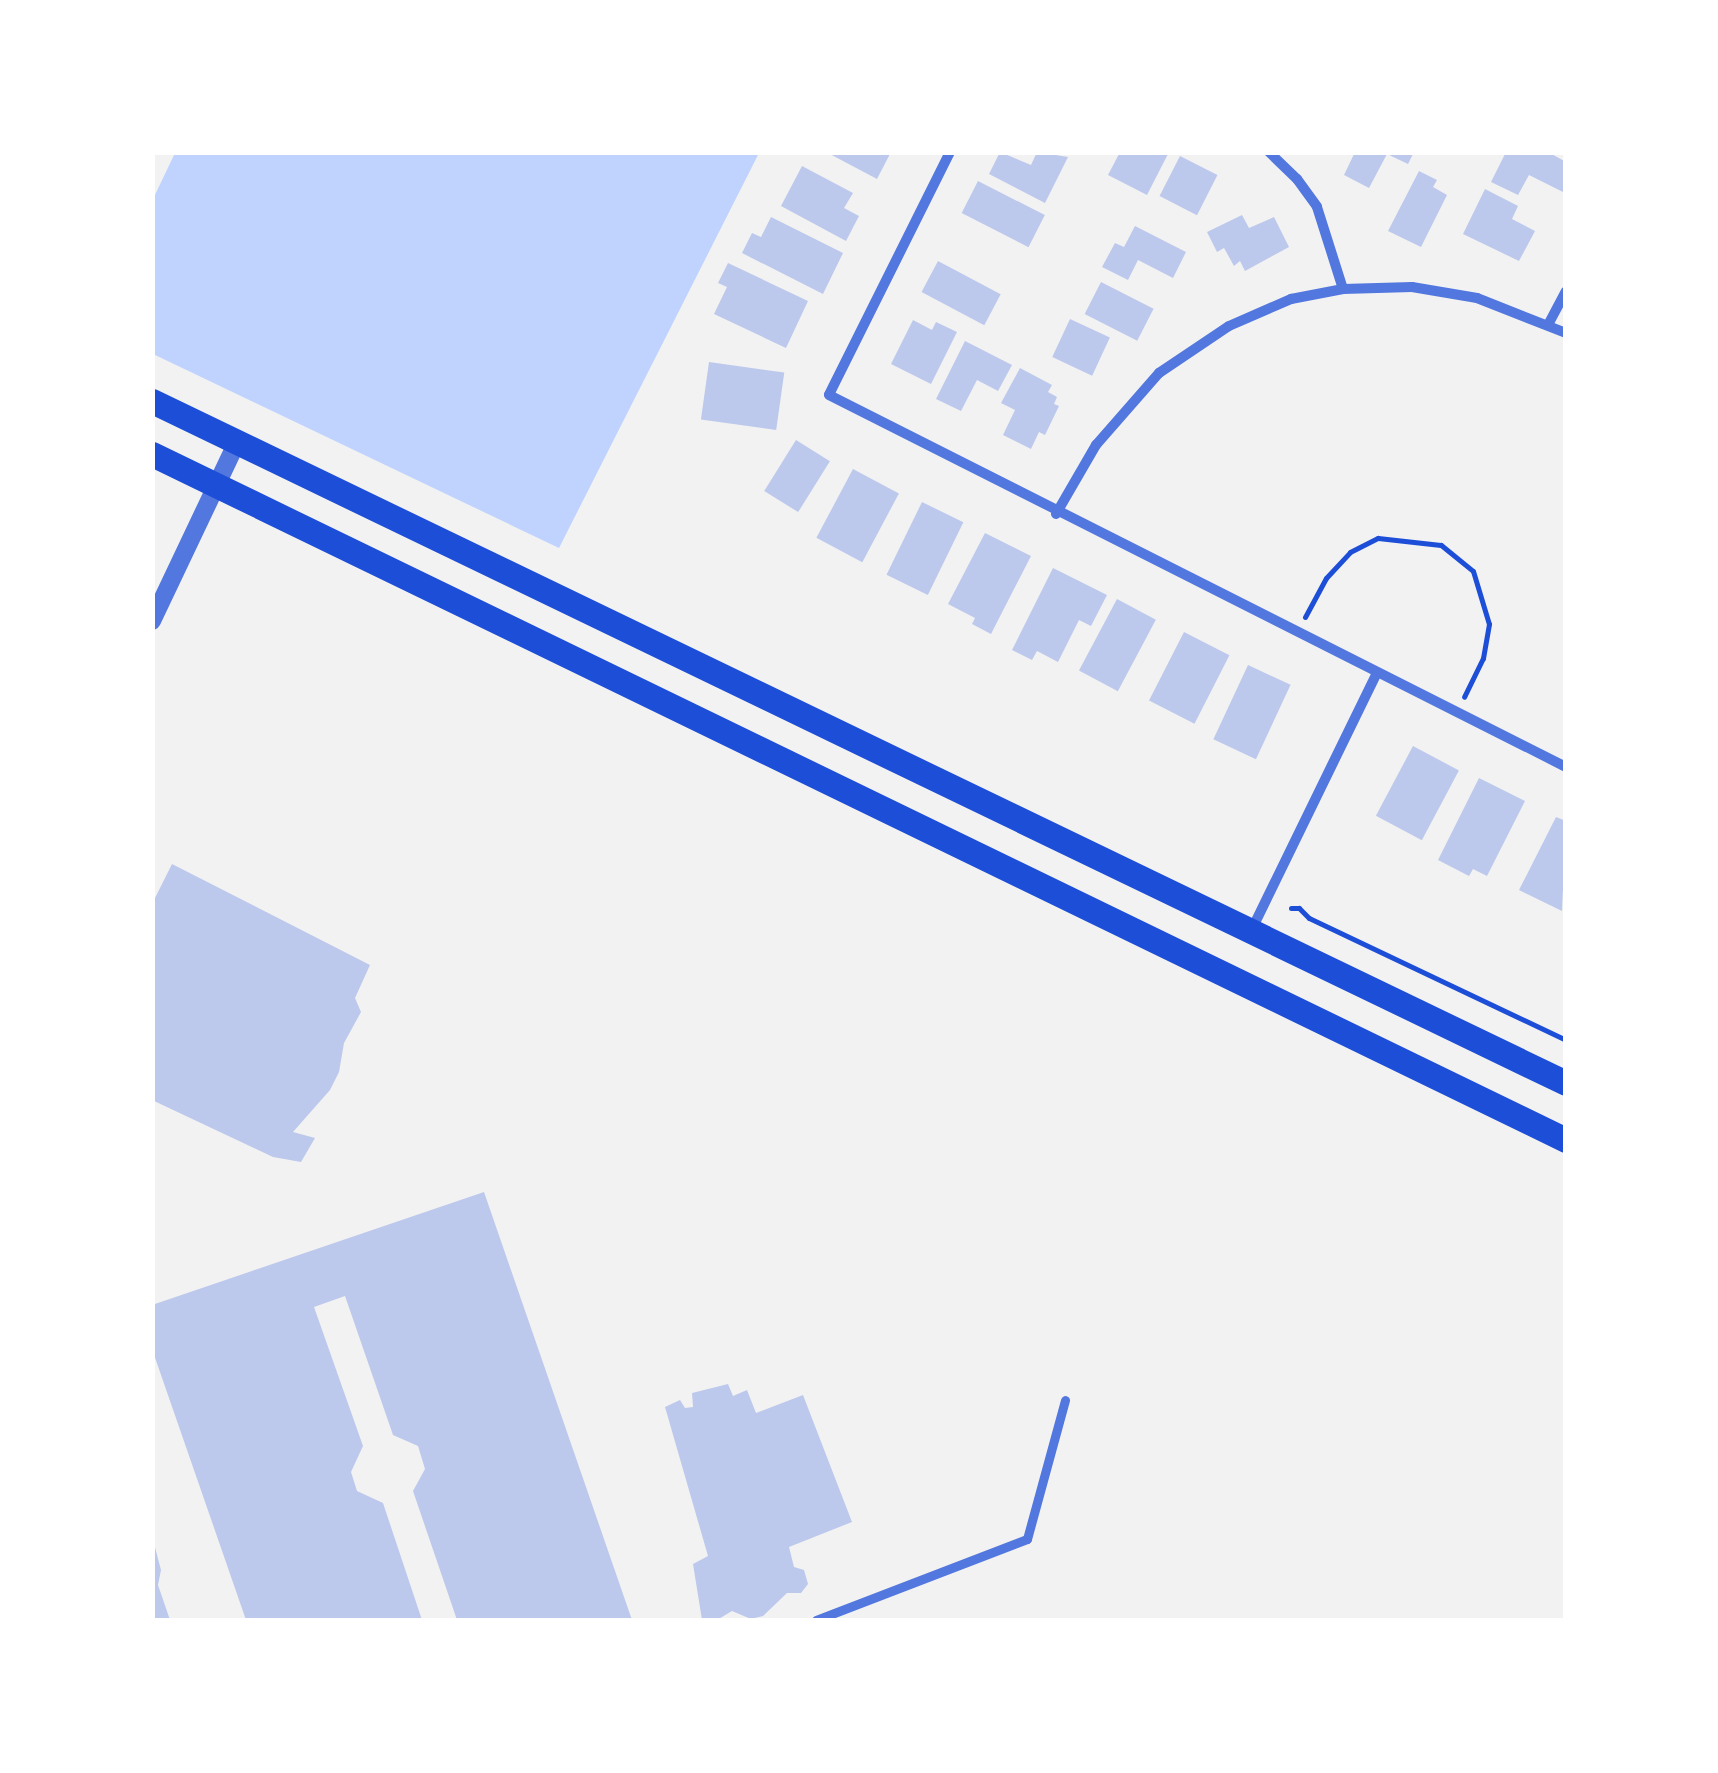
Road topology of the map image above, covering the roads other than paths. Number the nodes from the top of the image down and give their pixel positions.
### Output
1 (950, 152) edge
2 (1269, 152) edge
3 (1344, 289) junction
4 (1566, 290) edge
5 (1549, 324) junction
6 (1566, 333) edge
7 (152, 401) edge
8 (237, 442) junction
9 (152, 454) edge
10 (217, 485) junction
11 (1056, 514) junction
12 (152, 621) edge
13 (1377, 673) junction
14 (1566, 767) edge
15 (1252, 930) junction
16 (1566, 1083) edge
17 (1566, 1140) edge
18 (1066, 1400) dead end
19 (816, 1620) edge

1 - 11 street
2 - 3 street
3 - 5 street
3 - 11 street
4 - 5 street
5 - 6 street
7 - 8 main road
8 - 10 street
8 - 15 main road
9 - 10 main road
10 - 12 street
10 - 17 main road
11 - 13 street
13 - 14 street
13 - 15 street
15 - 16 main road
18 - 19 street

